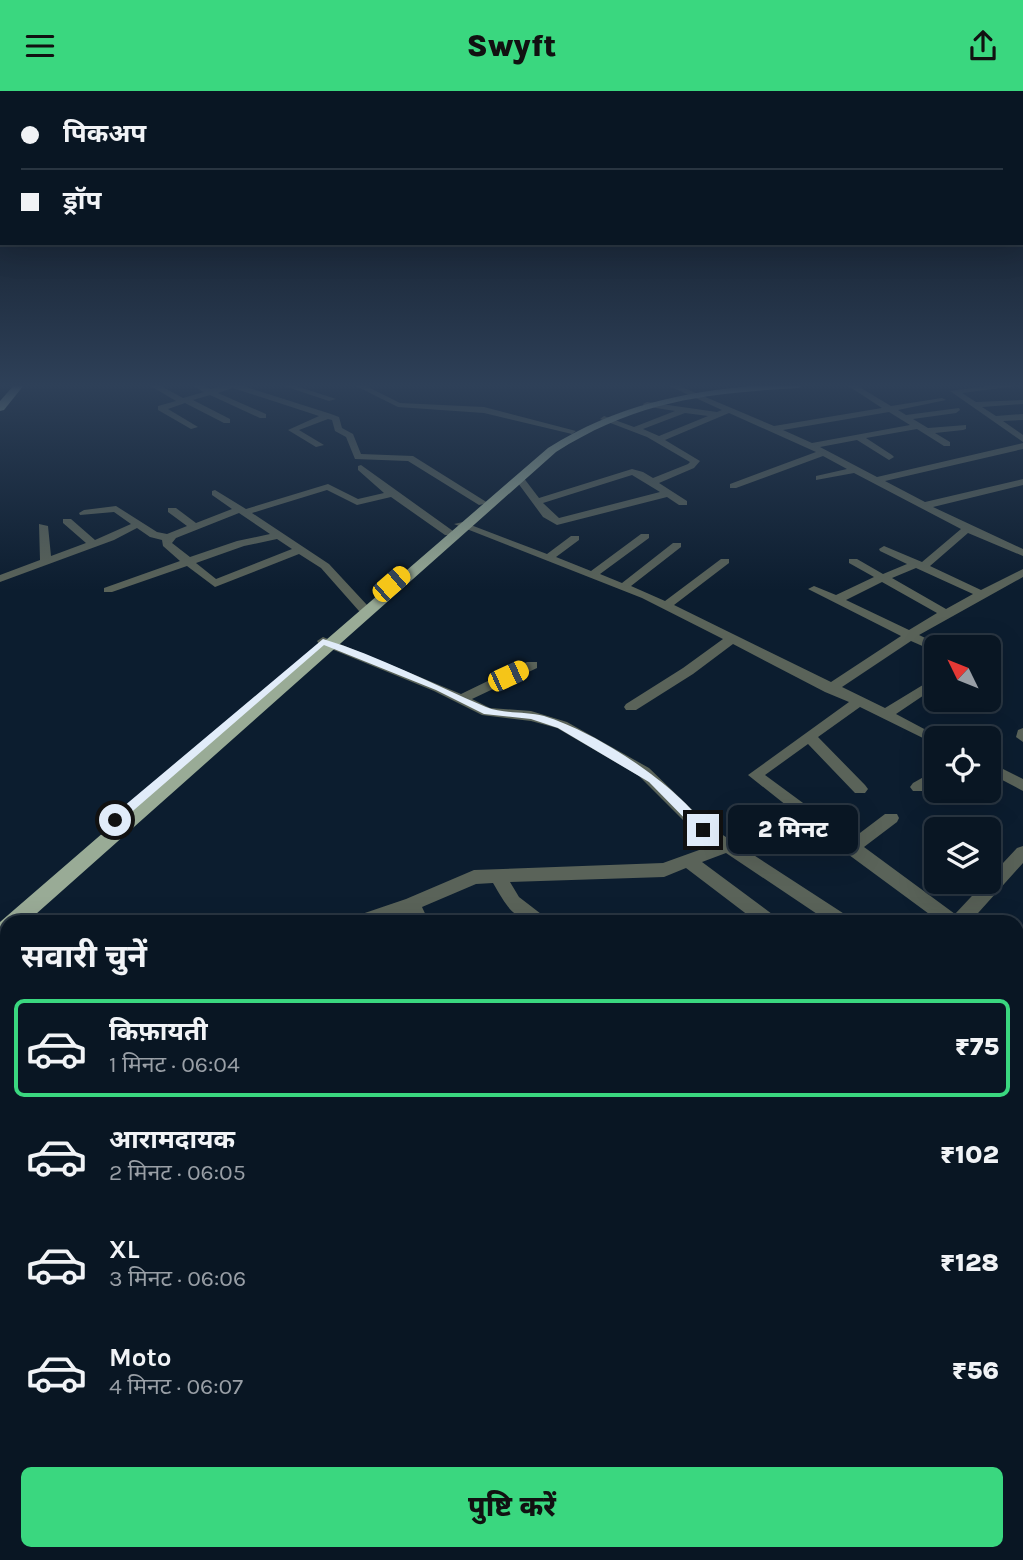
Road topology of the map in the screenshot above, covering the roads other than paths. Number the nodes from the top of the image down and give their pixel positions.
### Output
1 (356, 454) edge
2 (540, 454) edge
3 (550, 454) edge
4 (680, 454) edge
5 (821, 454) edge
6 (823, 454) edge
7 (884, 454) edge
8 (991, 454) edge
9 (889, 457) dead end
10 (361, 468) dead end
11 (853, 470) junction
12 (819, 478) dead end
13 (520, 479) junction
14 (873, 481) junction
15 (1023, 482) edge
16 (655, 484) junction
17 (733, 486) dead end
18 (215, 493) dead end
19 (668, 493) junction
20 (392, 494) junction
21 (537, 502) junction
22 (483, 503) junction
23 (683, 503) dead end
24 (923, 506) junction
25 (172, 510) dead end
26 (244, 511) junction
27 (84, 513) dead end
28 (547, 515) junction
29 (67, 521) dead end
30 (138, 524) junction
31 (43, 526) dead end
32 (195, 527) junction
33 (458, 528) junction
34 (967, 529) junction
35 (280, 535) junction
36 (645, 536) dead end
37 (169, 538) junction
38 (575, 538) dead end
39 (94, 544) junction
40 (677, 545) dead end
41 (301, 549) junction
42 (884, 549) dead end
43 (1023, 554) edge
44 (548, 558) junction
45 (725, 561) dead end
46 (853, 561) dead end
47 (187, 562) junction
48 (46, 563) junction
49 (920, 565) junction
50 (1023, 572) edge
51 (592, 575) junction
52 (0, 579) edge
53 (885, 579) junction
54 (623, 587) junction
55 (814, 589) dead end
56 (108, 590) dead end
57 (981, 593) junction
58 (837, 600) junction
59 (666, 606) junction
60 (363, 608) junction
61 (945, 613) junction
62 (909, 635) junction
63 (732, 639) junction
64 (924, 642) edge
65 (328, 643) junction
66 (532, 665) dead end
67 (830, 689) junction
68 (924, 689) edge
69 (461, 699) junction
70 (858, 702) junction
71 (631, 707) dead end
72 (884, 715) junction
73 (924, 734) edge
74 (809, 736) junction
75 (1001, 774) edge
76 (924, 783) edge
77 (1023, 786) edge
78 (918, 787) dead end
79 (860, 789) dead end
80 (891, 818) dead end
81 (727, 846) junction
82 (851, 848) junction
83 (1023, 852) edge
84 (689, 862) junction
85 (1016, 872) edge
86 (497, 875) junction
87 (412, 904) junction
88 (5, 915) edge
89 (22, 915) edge
90 (380, 915) edge
91 (417, 915) edge
92 (530, 915) edge
93 (761, 915) edge
94 (832, 915) edge
95 (943, 915) edge
96 (967, 915) edge

1 - 22 street
2 - 22 main road
3 - 13 main road
4 - 16 street
5 - 17 street
6 - 11 street
7 - 9 street
8 - 14 street
10 - 20 street
11 - 12 street
11 - 14 street
13 - 21 street
13 - 33 main road
14 - 24 street
15 - 24 street
16 - 19 street
16 - 21 street
16 - 28 street
18 - 26 street
19 - 23 street
19 - 28 street
20 - 26 street
20 - 33 street
21 - 28 street
22 - 33 main road
24 - 34 street
25 - 32 street
26 - 32 street
26 - 35 street
27 - 30 street
29 - 39 street
30 - 37 street
30 - 39 street
31 - 48 street
32 - 37 street
33 - 44 street
33 - 60 main road
33 - 65 main road
34 - 43 street
34 - 49 street
35 - 41 street
35 - 47 street
36 - 51 street
37 - 47 street
38 - 44 street
39 - 48 street
40 - 54 street
41 - 47 street
41 - 60 street
42 - 49 street
44 - 51 street
45 - 59 street
46 - 53 street
47 - 56 street
48 - 52 street
49 - 53 street
49 - 57 street
50 - 57 street
51 - 54 street
53 - 58 street
53 - 61 street
54 - 59 street
55 - 58 street
57 - 61 street
58 - 62 street
59 - 63 street
60 - 65 main road
61 - 62 street
62 - 64 street
62 - 67 street
63 - 67 street
63 - 71 street
65 - 69 street
65 - 88 main road
65 - 89 main road
66 - 69 street
67 - 70 street
68 - 72 street
69 - 81 street
70 - 72 street
70 - 74 street
72 - 73 street
74 - 79 street
74 - 82 street
75 - 77 street
76 - 78 street
80 - 82 street
81 - 84 street
81 - 94 street
82 - 95 street
83 - 85 street
84 - 86 street
84 - 93 street
85 - 96 street
86 - 87 street
86 - 92 street
87 - 90 street
87 - 91 street

